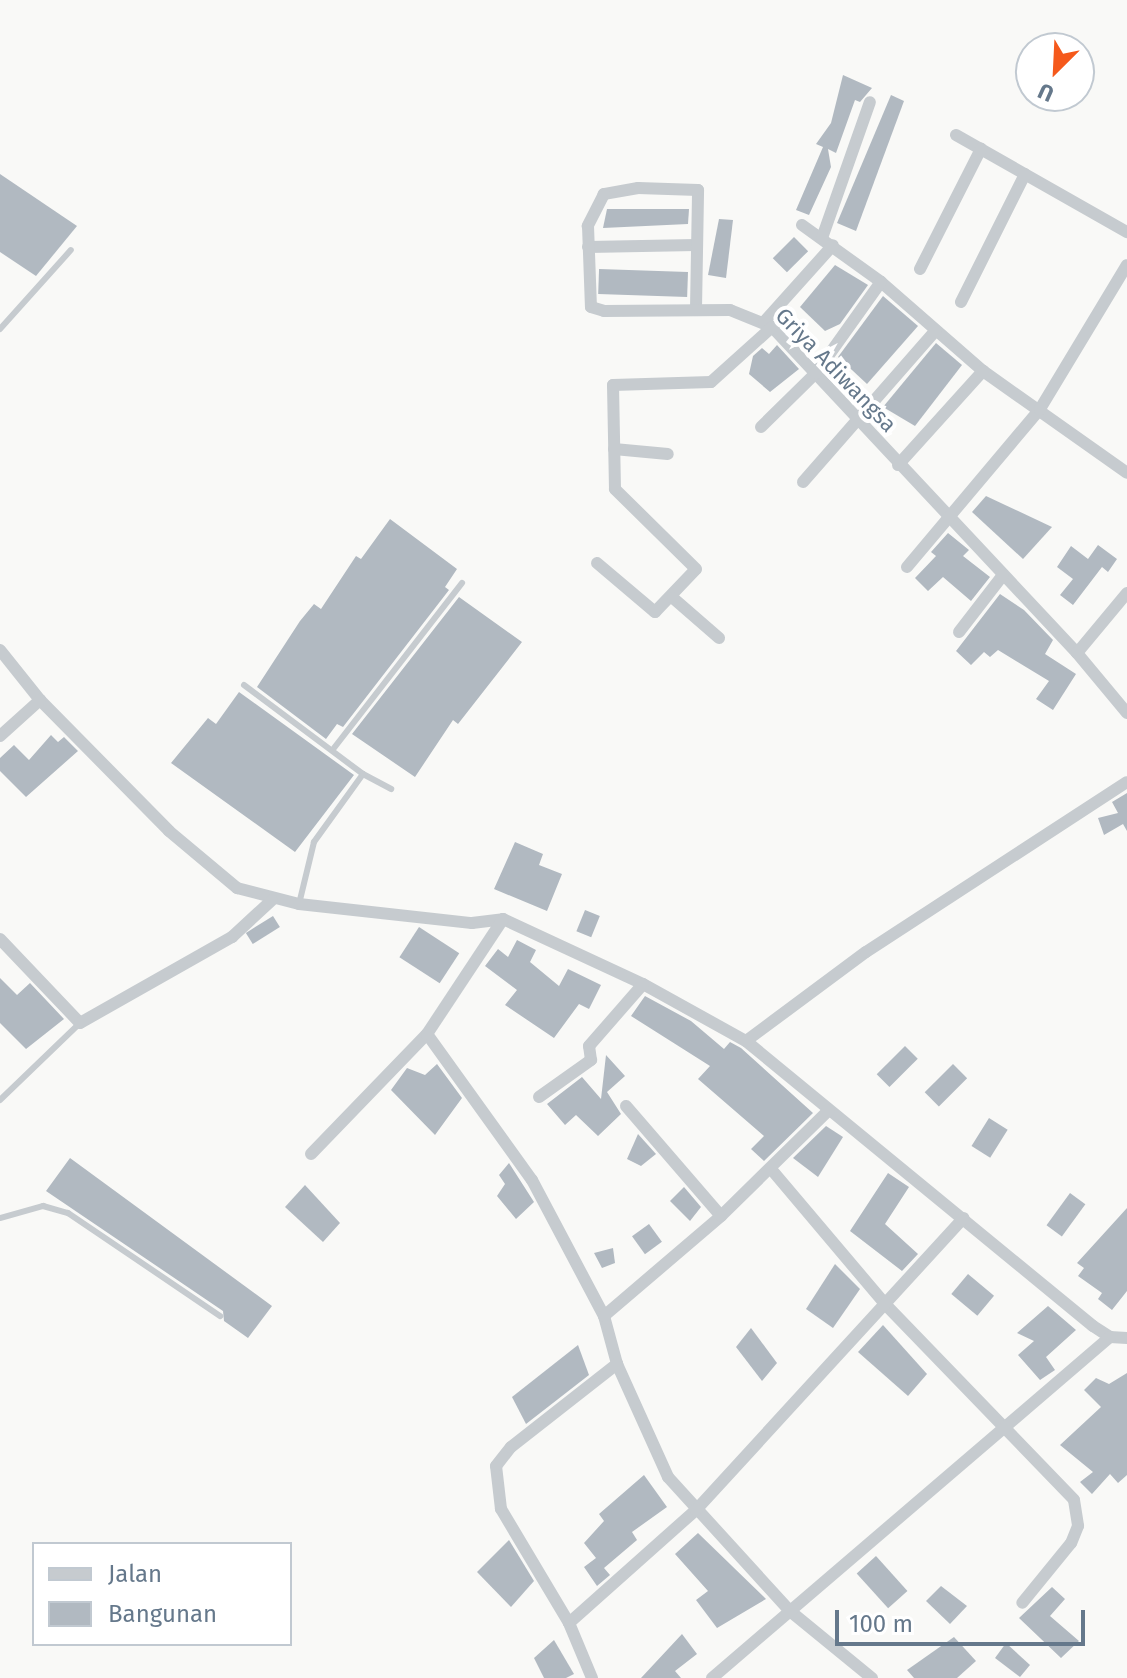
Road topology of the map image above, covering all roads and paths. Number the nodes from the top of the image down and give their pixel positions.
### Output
1 (870, 102) dead end
2 (956, 135) dead end
3 (981, 149) junction
4 (1025, 174) junction
5 (802, 225) dead end
6 (1127, 232) edge
7 (828, 241) junction
8 (696, 245) junction
9 (588, 247) junction
10 (71, 250) dead end
11 (1127, 265) edge
12 (920, 269) dead end
13 (881, 282) junction
14 (961, 302) dead end
15 (696, 309) junction
16 (768, 324) junction
17 (0, 329) edge
18 (935, 331) junction
19 (983, 371) junction
20 (816, 373) junction
21 (1040, 409) junction
22 (859, 420) junction
23 (761, 427) dead end
24 (614, 449) junction
25 (668, 454) dead end
26 (898, 465) junction
27 (1127, 473) edge
28 (803, 482) dead end
29 (951, 520) junction
30 (597, 563) dead end
31 (907, 567) dead end
32 (1003, 575) junction
33 (462, 583) dead end
34 (1127, 593) edge
35 (673, 598) junction
36 (959, 632) dead end
37 (719, 638) dead end
38 (0, 650) edge
39 (1077, 653) junction
40 (244, 685) dead end
41 (40, 700) junction
42 (1127, 713) edge
43 (0, 736) edge
44 (334, 748) junction
45 (363, 774) junction
46 (1127, 782) edge
47 (391, 789) dead end
48 (272, 900) junction
49 (299, 904) junction
50 (503, 919) junction
51 (0, 939) edge
52 (643, 984) junction
53 (80, 1023) junction
54 (427, 1034) junction
55 (746, 1041) junction
56 (539, 1097) dead end
57 (0, 1100) edge
58 (626, 1106) dead end
59 (829, 1110) junction
60 (311, 1154) dead end
61 (771, 1169) junction
62 (721, 1216) junction
63 (0, 1218) edge
64 (964, 1218) junction
65 (885, 1304) junction
66 (220, 1316) dead end
67 (604, 1316) junction
68 (1122, 1340) edge
69 (617, 1364) junction
70 (1002, 1428) junction
71 (696, 1510) junction
72 (1022, 1603) dead end
73 (790, 1611) junction
74 (569, 1623) junction
75 (592, 1678) edge
76 (712, 1678) edge
77 (872, 1678) edge

1 - 7 street
2 - 3 street
3 - 4 street
3 - 12 street
4 - 6 street
4 - 14 street
5 - 7 street
7 - 13 street
7 - 16 street
8 - 9 street
8 - 9 street, Griya Adiwangsa
8 - 15 street
9 - 15 street, Griya Adiwangsa
10 - 17 lane
11 - 21 street
13 - 18 street
13 - 20 street
15 - 16 street, Griya Adiwangsa
16 - 20 street, Griya Adiwangsa
16 - 24 street
18 - 19 street
18 - 22 street
19 - 21 street
19 - 26 street
20 - 22 street, Griya Adiwangsa
20 - 23 street
21 - 27 street
21 - 29 street
22 - 26 street, Griya Adiwangsa
22 - 28 street
24 - 25 street
24 - 35 street
26 - 29 street, Griya Adiwangsa
29 - 31 street
29 - 32 street, Griya Adiwangsa
30 - 35 street
32 - 36 street
32 - 39 street, Griya Adiwangsa
33 - 44 lane
34 - 39 street
35 - 37 street
38 - 41 street
39 - 42 street, Griya Adiwangsa
40 - 44 lane
41 - 43 street
41 - 48 street
44 - 45 lane
45 - 47 lane
45 - 49 lane
46 - 55 street
48 - 49 street
48 - 53 street
49 - 50 street
50 - 52 street
50 - 54 street
51 - 53 street
52 - 55 street
52 - 56 street
53 - 57 lane
54 - 60 street
54 - 67 street
55 - 59 street
58 - 62 street
59 - 61 street
59 - 64 street
61 - 62 street
61 - 65 street
62 - 67 street
63 - 66 lane
64 - 65 street
64 - 68 street
65 - 70 street
65 - 71 street
67 - 69 street
68 - 70 street
69 - 71 street
69 - 74 street
70 - 72 street
70 - 73 street
71 - 73 street
71 - 74 street
73 - 76 street
73 - 77 street
74 - 75 street

